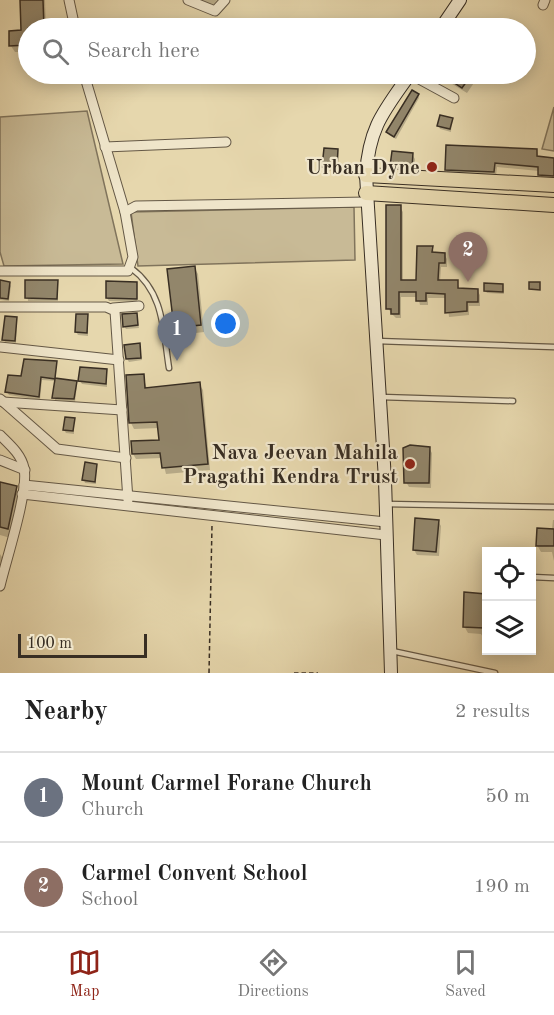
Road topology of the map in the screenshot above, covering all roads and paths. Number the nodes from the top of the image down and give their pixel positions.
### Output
1 (69, 0) edge
2 (188, 0) edge
3 (225, 0) edge
4 (460, 0) edge
5 (73, 18) edge
6 (448, 18) edge
7 (87, 84) edge
8 (403, 84) edge
9 (428, 84) edge
10 (454, 98) dead end
11 (226, 142) dead end
12 (105, 147) junction
13 (366, 175) junction
14 (554, 186) edge
15 (366, 197) junction
16 (554, 205) edge
17 (125, 212) junction
18 (130, 268) junction
19 (0, 272) edge
20 (139, 306) dead end
21 (0, 307) edge
22 (113, 308) junction
23 (376, 341) junction
24 (0, 347) edge
25 (554, 347) edge
26 (119, 360) junction
27 (169, 368) dead end
28 (380, 398) junction
29 (2, 400) edge
30 (513, 401) dead end
31 (122, 410) junction
32 (0, 435) edge
33 (126, 458) junction
34 (0, 460) edge
35 (25, 470) junction
36 (23, 489) junction
37 (38, 491) junction
38 (128, 494) junction
39 (385, 504) junction
40 (128, 506) junction
41 (554, 507) edge
42 (213, 515) junction
43 (386, 522) junction
44 (386, 536) junction
45 (536, 577) edge
46 (554, 578) edge
47 (0, 586) edge
48 (389, 651) junction
49 (209, 673) edge
50 (294, 673) edge
51 (318, 673) edge
52 (391, 673) edge
53 (495, 673) edge

1 - 5 street
2 - 3 street
4 - 6 main road
7 - 12 street
8 - 13 main road
9 - 10 street
11 - 12 street
12 - 17 street
13 - 14 main road
13 - 15 main road
15 - 16 main road
15 - 17 street
15 - 23 main road
17 - 18 street
18 - 19 street
18 - 27 lane
20 - 22 street
21 - 22 street
22 - 26 street
23 - 25 lane
23 - 28 main road
24 - 26 street
26 - 31 street
28 - 30 lane
28 - 39 main road
29 - 31 street
29 - 33 street
31 - 33 street
32 - 35 street
33 - 38 street
34 - 35 street
35 - 36 street
36 - 37 street
36 - 47 street
37 - 38 street
37 - 40 street
38 - 40 street
38 - 43 street
39 - 41 lane
39 - 43 main road
40 - 42 street
42 - 44 street
42 - 49 path
43 - 44 main road
44 - 48 main road
45 - 46 lane
48 - 52 main road
48 - 53 lane
50 - 51 path

